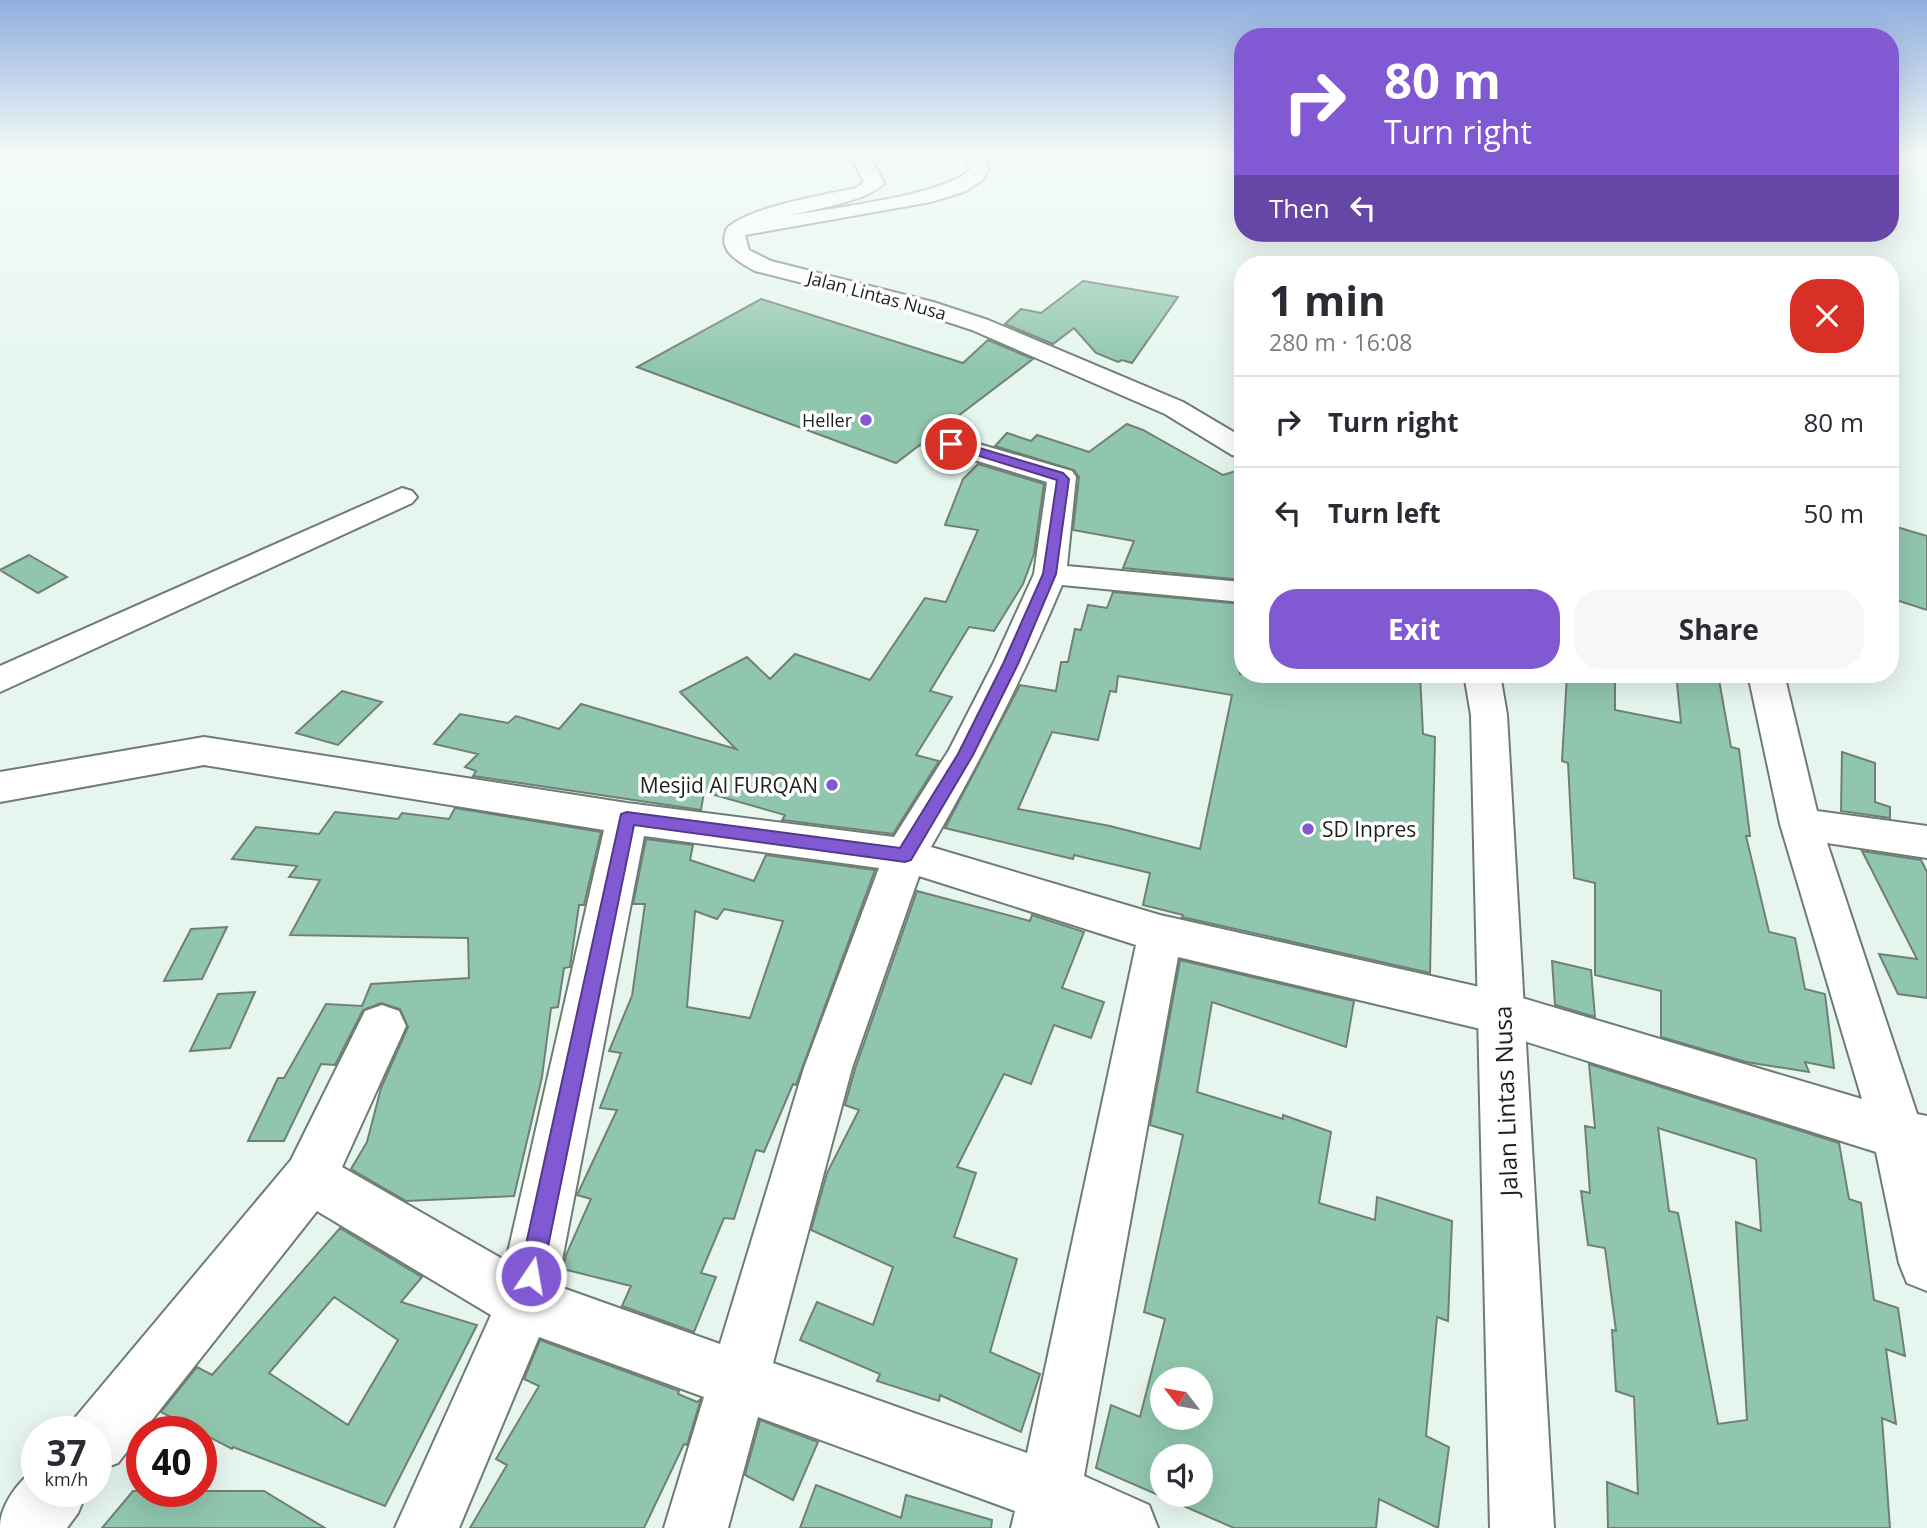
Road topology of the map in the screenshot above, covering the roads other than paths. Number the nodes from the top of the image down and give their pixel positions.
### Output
1 (744, 225) edge
2 (764, 225) edge
3 (736, 230) junction
4 (951, 444) dead end
5 (1234, 444) edge
6 (402, 497) dead end
7 (1049, 574) junction
8 (1234, 591) edge
9 (0, 680) edge
10 (1484, 683) edge
11 (1768, 683) edge
12 (0, 787) edge
13 (627, 818) junction
14 (1800, 824) junction
15 (1927, 842) edge
16 (905, 855) junction
17 (1160, 934) junction
18 (1502, 1013) junction
19 (382, 1026) dead end
20 (1912, 1138) edge
21 (310, 1178) junction
22 (1927, 1263) edge
23 (525, 1303) junction
24 (740, 1380) junction
25 (112, 1421) edge
26 (43, 1507) edge
27 (1047, 1511) edge
28 (26, 1528) edge
29 (427, 1528) edge
30 (696, 1528) edge
31 (1126, 1528) edge
32 (1522, 1528) edge

1 - 3 main road
2 - 3 main road
3 - 5 main road, Jalan Lintas Nusa
4 - 7 main road
6 - 9 main road
7 - 8 main road
7 - 16 main road
10 - 18 main road, Jalan Lintas Nusa
11 - 14 main road
12 - 13 main road
13 - 16 main road
13 - 23 main road
14 - 15 main road
14 - 20 main road
16 - 17 main road
16 - 24 main road
17 - 18 main road
17 - 27 main road
18 - 20 main road
18 - 32 main road, Jalan Lintas Nusa
19 - 21 main road
20 - 22 main road
21 - 23 main road
21 - 25 main road
23 - 24 main road
23 - 29 main road
24 - 27 main road
24 - 30 main road
26 - 28 main road
27 - 31 main road

